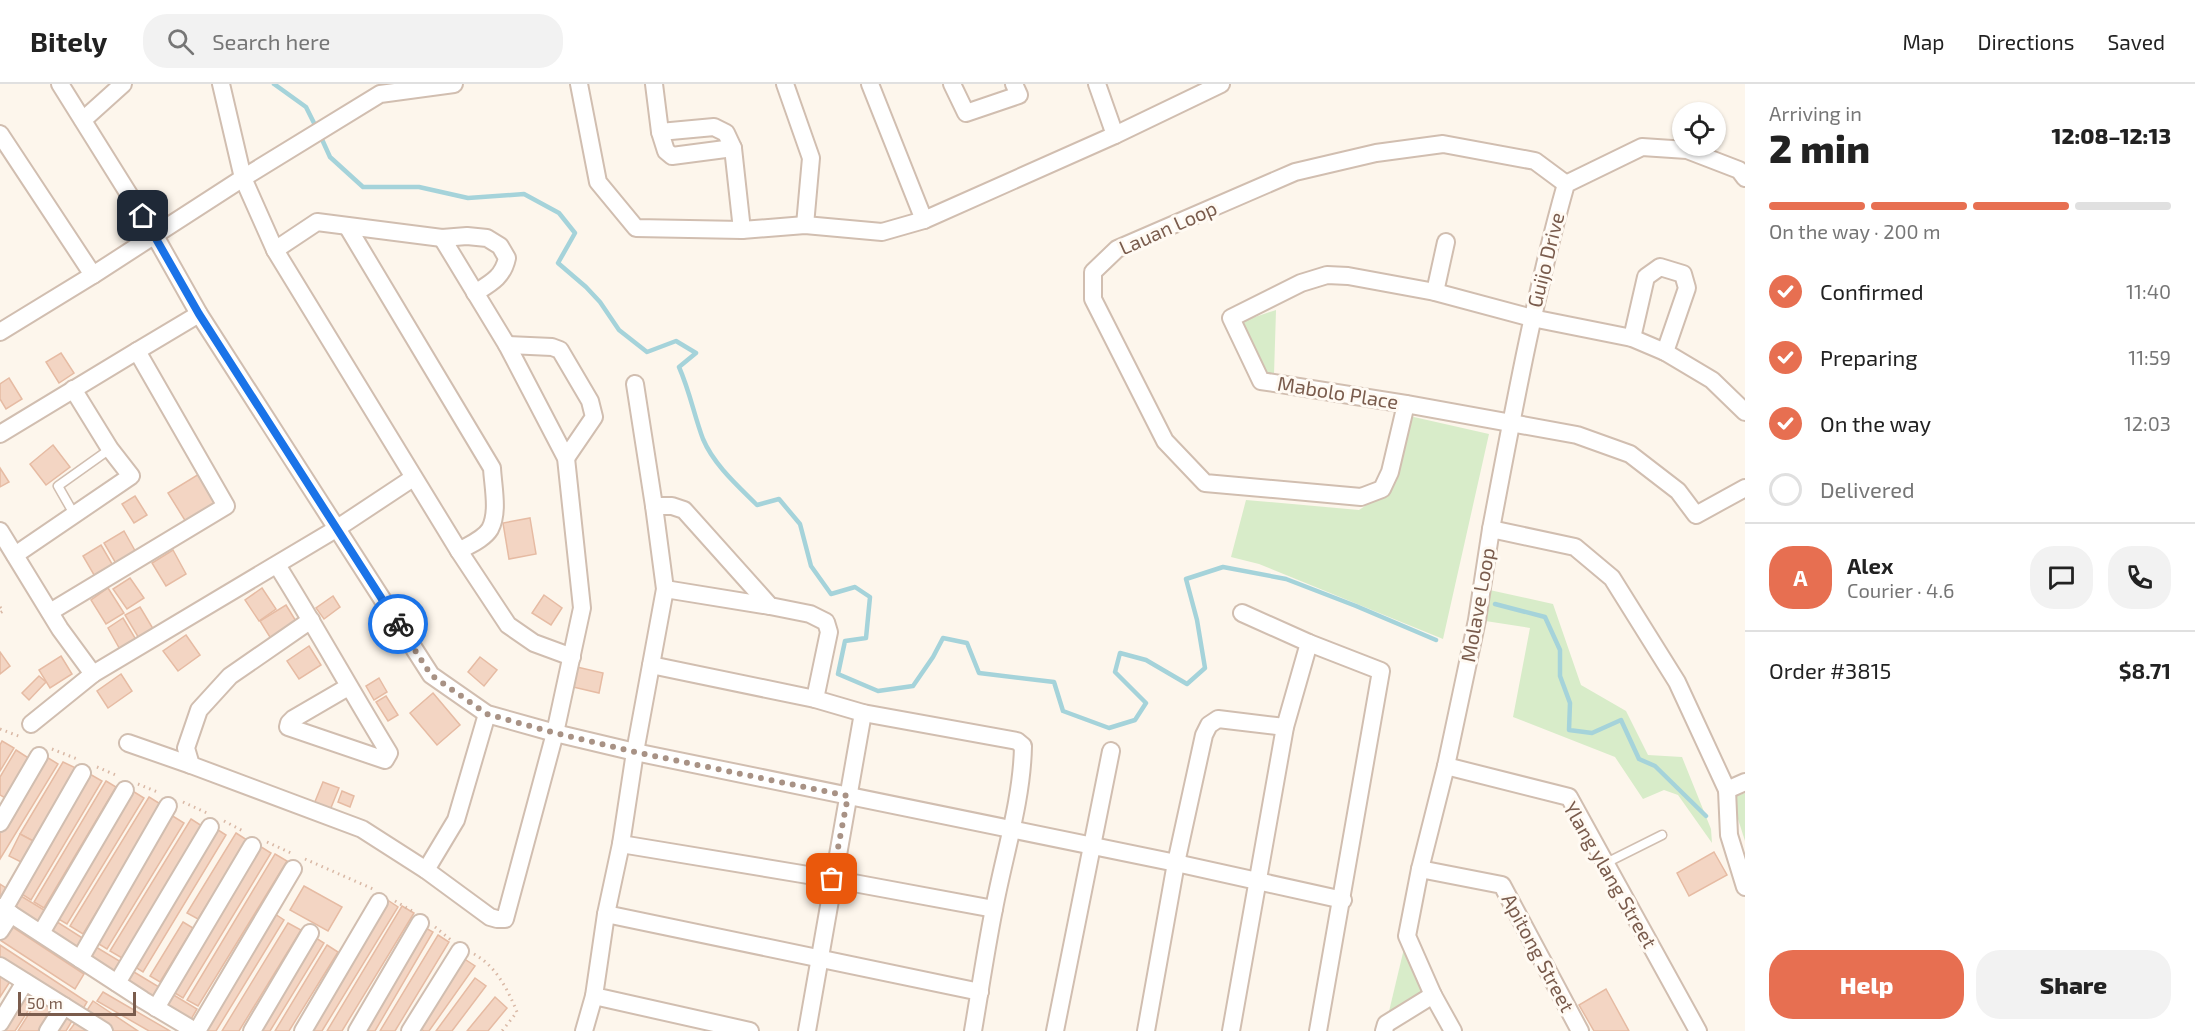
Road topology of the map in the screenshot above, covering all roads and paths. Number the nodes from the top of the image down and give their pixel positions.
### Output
1 (60, 84) edge
2 (123, 84) edge
3 (221, 84) edge
4 (454, 84) edge
5 (579, 84) edge
6 (654, 84) edge
7 (785, 84) edge
8 (870, 84) edge
9 (952, 84) edge
10 (1014, 84) edge
11 (1097, 84) edge
12 (1221, 84) edge
13 (83, 120) junction
14 (660, 132) junction
15 (0, 134) edge
16 (1115, 135) junction
17 (734, 148) junction
18 (243, 178) junction
19 (1745, 178) edge
20 (1566, 183) junction
21 (924, 220) junction
22 (805, 225) junction
23 (347, 226) junction
24 (742, 230) junction
25 (155, 236) junction
26 (442, 238) junction
27 (1446, 242) dead end
28 (275, 250) junction
29 (93, 275) junction
30 (1435, 292) junction
31 (475, 293) junction
32 (199, 314) junction
33 (1532, 318) junction
34 (0, 332) edge
35 (1632, 338) junction
36 (507, 345) junction
37 (137, 351) junction
38 (1665, 352) junction
39 (636, 384) dead end
40 (73, 389) junction
41 (1406, 404) junction
42 (1745, 412) edge
43 (1511, 424) junction
44 (0, 434) edge
45 (110, 448) junction
46 (566, 458) junction
47 (413, 478) junction
48 (1745, 488) edge
49 (654, 506) junction
50 (74, 514) junction
51 (336, 529) junction
52 (1491, 529) junction
53 (0, 531) edge
54 (459, 551) junction
55 (15, 555) junction
56 (276, 565) junction
57 (665, 589) junction
58 (770, 606) junction
59 (0, 607) edge
60 (50, 612) junction
61 (0, 613) edge
62 (1242, 614) dead end
63 (311, 620) junction
64 (1309, 643) junction
65 (572, 657) junction
66 (651, 665) junction
67 (93, 674) junction
68 (348, 687) junction
69 (815, 699) junction
70 (863, 713) junction
71 (487, 714) junction
72 (31, 724) dead end
73 (1285, 726) junction
74 (555, 733) junction
75 (128, 743) dead end
76 (635, 752) junction
77 (1111, 752) dead end
78 (39, 756) dead end
79 (191, 765) junction
80 (1446, 766) junction
81 (82, 773) dead end
82 (1745, 782) edge
83 (124, 790) dead end
84 (1727, 790) junction
85 (848, 796) junction
86 (5, 801) edge
87 (168, 806) dead end
88 (0, 823) edge
89 (210, 827) dead end
90 (1011, 829) junction
91 (1662, 835) dead end
92 (621, 844) junction
93 (252, 846) dead end
94 (1091, 846) junction
95 (1176, 863) junction
96 (1606, 863) junction
97 (293, 869) dead end
98 (1420, 869) junction
99 (426, 870) junction
100 (832, 879) junction
101 (1257, 882) junction
102 (1745, 887) edge
103 (1342, 900) junction
104 (379, 902) dead end
105 (994, 909) junction
106 (5, 910) edge
107 (606, 914) junction
108 (420, 923) dead end
109 (0, 931) edge
110 (40, 933) junction
111 (310, 933) dead end
112 (460, 951) dead end
113 (820, 957) junction
114 (80, 959) junction
115 (0, 966) edge
116 (25, 982) junction
117 (117, 983) junction
118 (980, 992) junction
119 (1433, 995) junction
120 (594, 996) junction
121 (64, 1006) junction
122 (156, 1008) junction
123 (0, 1023) edge
124 (716, 1027) edge
125 (101, 1030) edge
126 (48, 1031) edge
127 (196, 1031) edge
128 (252, 1031) edge
129 (303, 1031) edge
130 (357, 1031) edge
131 (410, 1031) edge
132 (585, 1031) edge
133 (750, 1031) edge
134 (807, 1031) edge
135 (973, 1031) edge
136 (1055, 1031) edge
137 (1146, 1031) edge
138 (1231, 1031) edge
139 (1318, 1031) edge
140 (1384, 1031) edge
141 (1454, 1031) edge
142 (1580, 1031) edge
143 (1698, 1031) edge

1 - 13 street
2 - 13 street
3 - 18 street
4 - 18 street
5 - 24 street
6 - 14 street
7 - 22 street
8 - 21 street
9 - 10 street
11 - 16 street
12 - 16 street
13 - 25 street
14 - 17 street
14 - 17 street
15 - 29 street
16 - 21 street
17 - 24 street
18 - 25 street
18 - 28 street
19 - 20 street
20 - 33 street, Guijo Drive
20 - 41 street, Lauan Loop
21 - 22 street
22 - 24 street
23 - 26 street
23 - 28 street
23 - 54 street
25 - 29 street
25 - 32 street
26 - 31 street
26 - 31 street
27 - 30 street
28 - 47 street
29 - 34 street
30 - 33 street, Mabolo Place
30 - 41 street, Mabolo Place
31 - 36 street
32 - 37 street
32 - 51 street
33 - 35 street, Mabolo Place
33 - 43 street, Guijo Drive
35 - 38 street, Mabolo Place
35 - 38 street
36 - 46 street
36 - 46 street
37 - 40 street
37 - 60 street
38 - 42 street, Mabolo Place
39 - 49 street
40 - 44 street
40 - 45 street
41 - 43 street, Mabolo Place
43 - 48 street, Mabolo Place
43 - 52 street, Guijo Drive
45 - 50 lane
45 - 50 street
46 - 65 street
47 - 51 street
47 - 54 street
49 - 57 street
49 - 58 street
50 - 55 street
51 - 56 street
51 - 71 street
52 - 80 street, Molave Loop
52 - 84 street, Molave Loop
53 - 55 street
54 - 65 street
55 - 60 street
56 - 63 street
56 - 67 street
57 - 58 street
57 - 66 street
58 - 69 street
59 - 61 path
60 - 67 street
62 - 64 street
63 - 68 street
63 - 79 street
64 - 73 street
64 - 103 street
65 - 74 street
66 - 69 street
66 - 76 street
67 - 72 street
68 - 68 street
69 - 70 street
70 - 85 street
70 - 90 street
71 - 74 street
71 - 99 street
73 - 95 street
73 - 101 street
74 - 76 street
74 - 99 street
75 - 79 street
76 - 85 street
76 - 92 street
77 - 94 street
78 - 86 street
79 - 99 street
80 - 96 street, Ylang ylang Street
80 - 98 street, Molave Loop
81 - 106 street
82 - 84 street
83 - 110 street
84 - 102 street, Molave Loop
85 - 90 street
85 - 100 street
86 - 88 street
87 - 114 street
89 - 117 street
90 - 94 street
90 - 105 street
91 - 96 lane
92 - 100 street
92 - 107 street
93 - 122 street
94 - 95 street
94 - 136 street
95 - 101 street
95 - 137 street
96 - 143 street, Ylang ylang Street
97 - 127 street
98 - 119 street, Molave Loop
98 - 142 street, Apitong Street
100 - 105 street
100 - 113 street
101 - 103 street
101 - 138 street
103 - 139 street
104 - 129 street
105 - 118 street
106 - 109 street
106 - 110 street
107 - 113 street
107 - 120 street
108 - 130 street
110 - 114 street
111 - 128 street
112 - 131 street
113 - 118 street
113 - 134 street
114 - 117 street
115 - 116 street
116 - 121 street
116 - 123 street
117 - 122 street
118 - 135 street
119 - 140 street
119 - 141 street, Molave Loop
120 - 124 street
120 - 132 street
121 - 125 street
121 - 126 street
122 - 127 street
124 - 133 street

